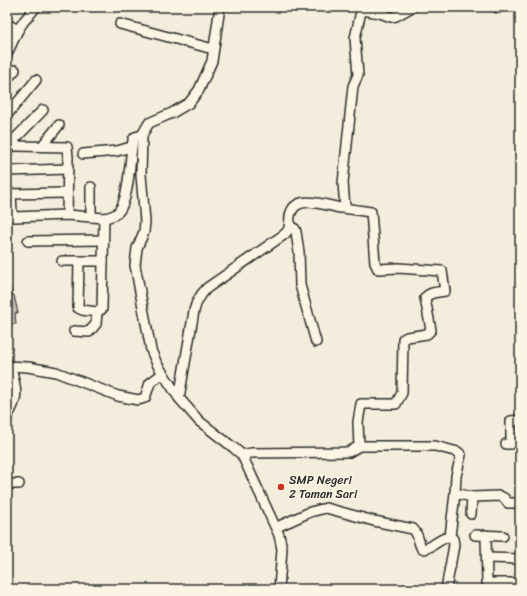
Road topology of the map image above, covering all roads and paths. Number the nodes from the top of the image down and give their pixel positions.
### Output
1 (36, 7) edge
2 (220, 7) edge
3 (412, 7) edge
4 (362, 9) edge
5 (7, 24) edge
6 (120, 24) dead end
7 (18, 30) junction
8 (213, 49) junction
9 (7, 54) edge
10 (15, 70) dead end
11 (7, 79) edge
12 (36, 80) dead end
13 (43, 110) dead end
14 (7, 114) edge
15 (59, 125) dead end
16 (142, 135) junction
17 (8, 146) edge
18 (42, 146) junction
19 (131, 147) junction
20 (83, 154) dead end
21 (68, 169) junction
22 (7, 171) edge
23 (91, 188) dead end
24 (67, 193) junction
25 (9, 194) edge
26 (343, 208) junction
27 (67, 215) junction
28 (91, 217) junction
29 (104, 218) junction
30 (290, 226) junction
31 (103, 240) junction
32 (28, 241) dead end
33 (62, 261) dead end
34 (79, 261) junction
35 (103, 261) junction
36 (97, 312) junction
37 (74, 331) dead end
38 (316, 342) dead end
39 (9, 366) edge
40 (162, 374) junction
41 (178, 398) junction
42 (7, 417) edge
43 (520, 420) edge
44 (512, 444) edge
45 (359, 446) junction
46 (242, 455) junction
47 (7, 484) edge
48 (19, 484) dead end
49 (455, 493) junction
50 (472, 497) junction
51 (520, 503) edge
52 (471, 514) dead end
53 (277, 528) junction
54 (475, 535) dead end
55 (486, 535) junction
56 (503, 536) dead end
57 (450, 537) junction
58 (487, 558) junction
59 (520, 559) edge
60 (520, 583) edge
61 (279, 589) edge
62 (446, 589) edge

1 - 7 street
2 - 8 street
3 - 4 street
4 - 26 street
5 - 7 street
6 - 8 street
7 - 9 street
8 - 16 street
10 - 11 street
12 - 14 street
13 - 17 street
15 - 18 street
16 - 19 street
16 - 40 street
17 - 18 street
18 - 21 street
19 - 20 street
19 - 29 street
21 - 22 street
21 - 24 street
23 - 28 street
24 - 25 street
24 - 27 street
25 - 27 street
26 - 30 street
26 - 45 street
27 - 28 street
28 - 29 street
29 - 31 street
30 - 38 street
30 - 41 street
31 - 32 street
31 - 35 street
33 - 34 street
34 - 35 street
34 - 36 street
35 - 36 street
36 - 37 street
39 - 40 street
39 - 42 street
40 - 41 street
41 - 46 street
43 - 44 street
45 - 46 street
45 - 49 street
46 - 53 street
47 - 48 street
49 - 50 street
49 - 57 street
50 - 51 street
50 - 52 street
53 - 57 street
53 - 61 street
54 - 55 street
55 - 56 street
55 - 58 street
57 - 62 street
58 - 59 street
58 - 60 street

